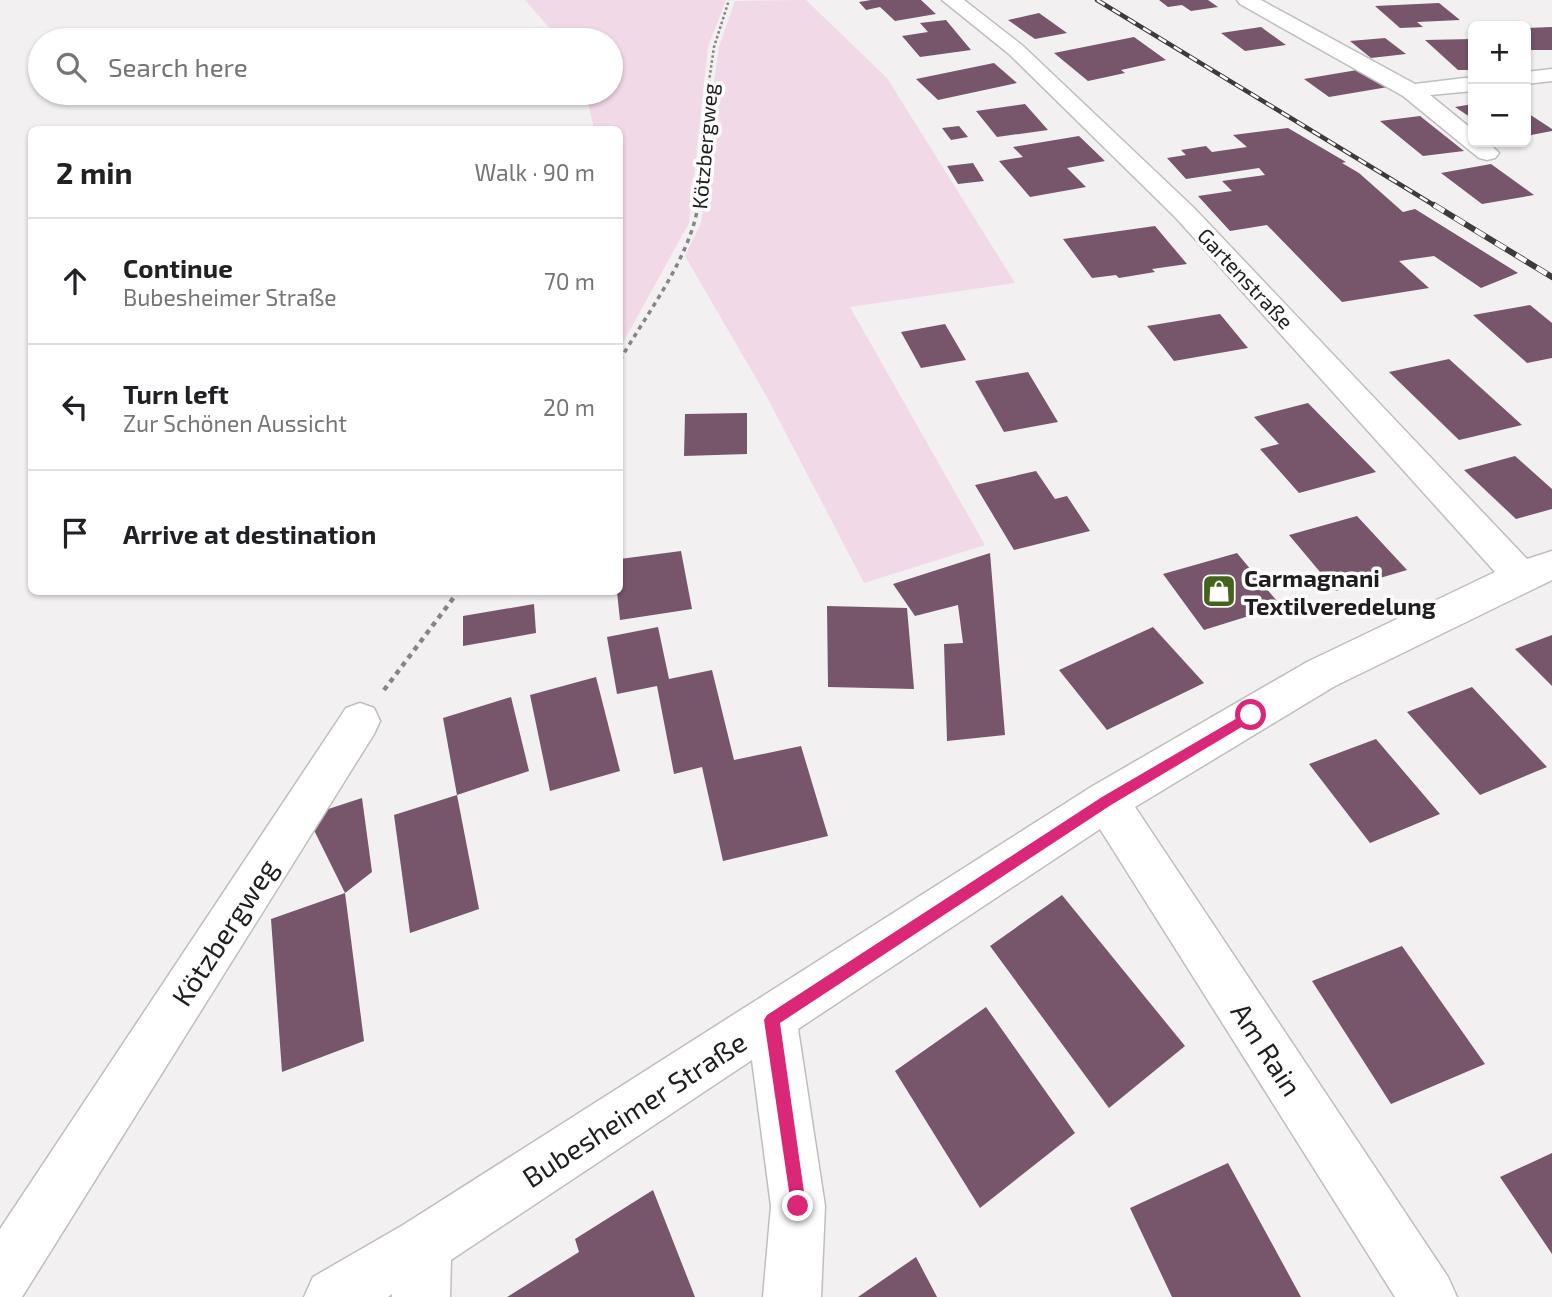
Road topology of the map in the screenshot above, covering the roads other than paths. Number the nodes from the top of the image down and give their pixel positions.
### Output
1 (952, 0) edge
2 (1247, 0) edge
3 (1552, 75) edge
4 (1531, 77) edge
5 (1468, 85) edge
6 (1411, 91) junction
7 (1487, 153) dead end
8 (1536, 571) edge
9 (360, 721) road end
10 (1106, 801) junction
11 (772, 1020) junction
12 (422, 1271) edge
13 (0, 1279) edge
14 (333, 1297) edge
15 (792, 1297) edge
16 (1427, 1297) edge

1 - 8 street, Gartenstraße
2 - 6 street
3 - 4 street
5 - 6 street
6 - 7 street
8 - 10 street, Bubesheimer Straße
9 - 13 street, Kötzbergweg
10 - 11 street, Bubesheimer Straße
10 - 16 street, Am Rain
11 - 12 street, Bubesheimer Straße
11 - 15 street
12 - 14 street, Bubesheimer Straße

